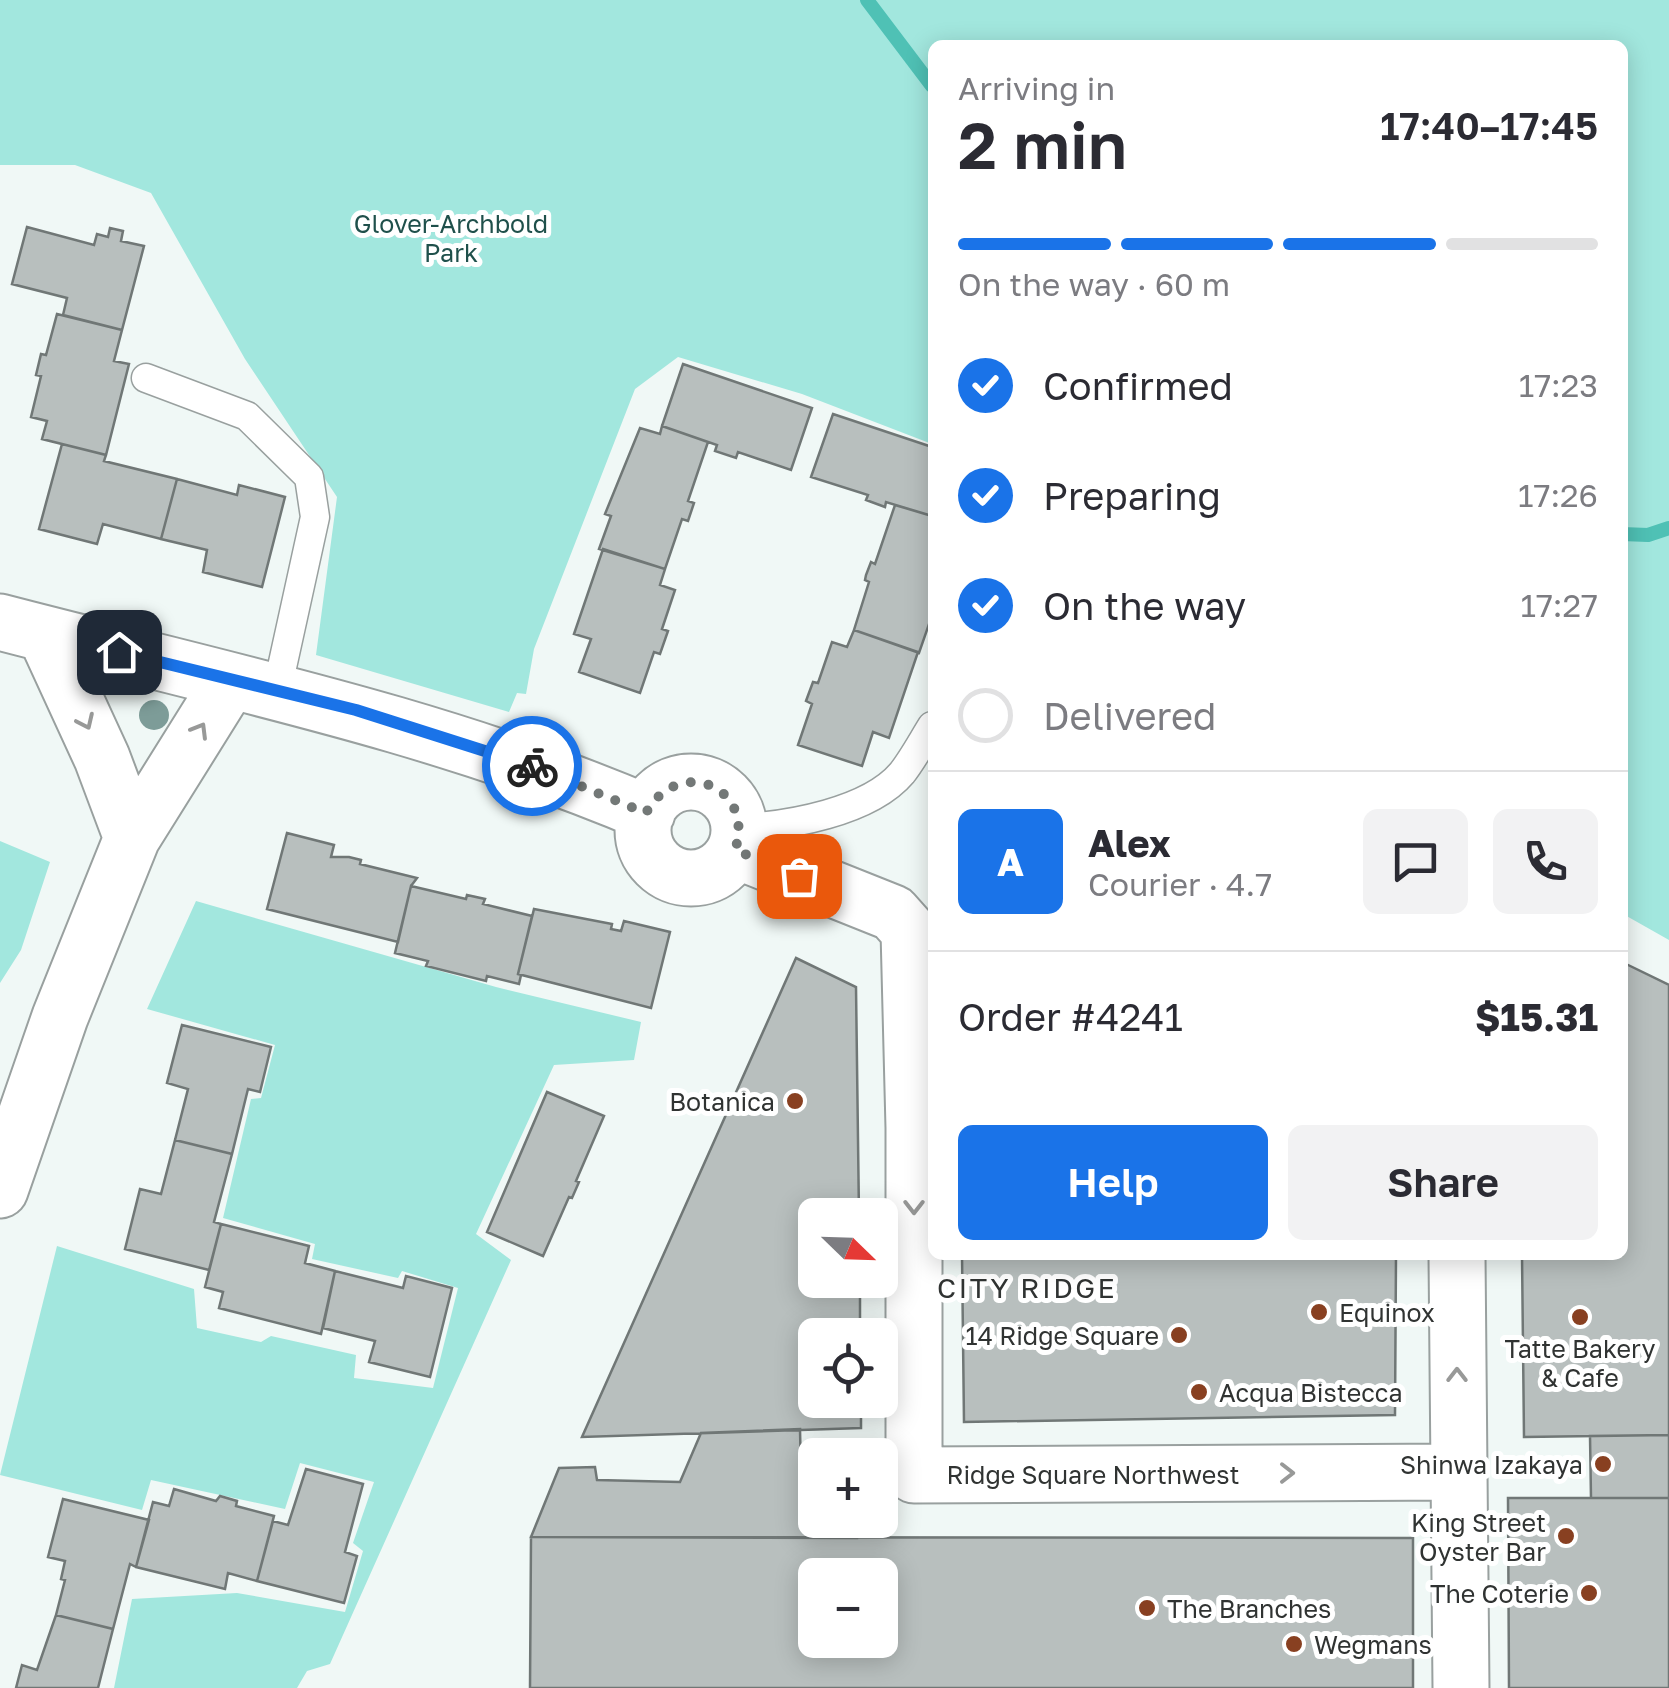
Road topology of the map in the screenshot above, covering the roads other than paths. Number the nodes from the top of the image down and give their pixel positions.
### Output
1 (146, 378) dead end
2 (22, 628) edge
3 (254, 685) junction
4 (928, 732) edge
5 (646, 813) junction
6 (132, 838) junction
7 (737, 839) junction
8 (923, 1128) edge
9 (0, 1190) edge
10 (1457, 1260) edge
11 (1457, 1472) junction
12 (1461, 1688) edge

1 - 3 lane
2 - 3 street
2 -> 6 street
3 - 5 street
6 -> 3 street
4 - 7 lane
5 - 7 street
5 - 7 street
6 - 9 street
7 - 8 street
8 -> 11 street, Ridge Square Northwest
11 -> 10 street
11 - 12 street

